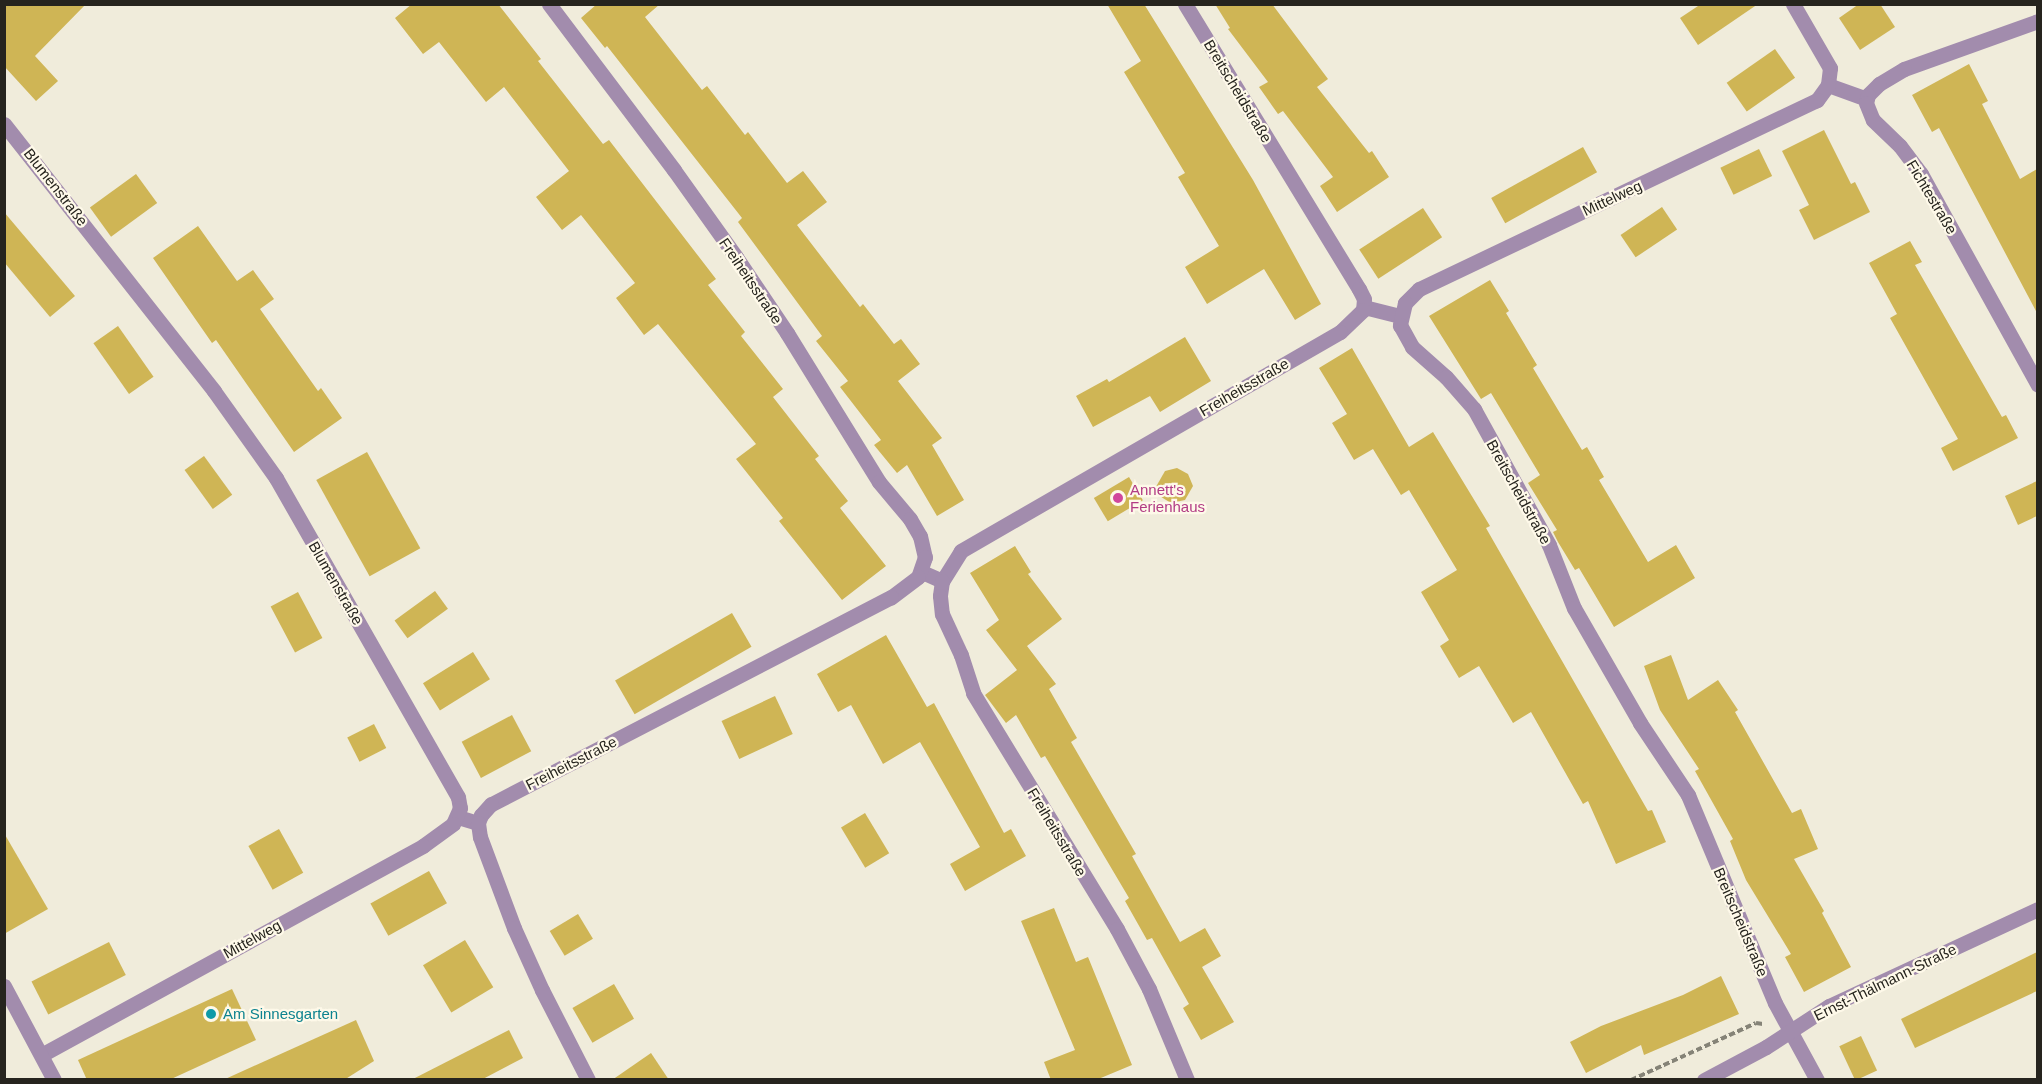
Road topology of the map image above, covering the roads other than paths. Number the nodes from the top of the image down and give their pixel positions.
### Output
1 (549, 4) edge
2 (1185, 4) edge
3 (1794, 4) edge
4 (2037, 21) edge
5 (1828, 85) junction
6 (1867, 99) junction
7 (4, 124) edge
8 (1364, 307) junction
9 (1400, 316) junction
10 (2037, 385) edge
11 (922, 572) junction
12 (942, 581) junction
13 (458, 817) junction
14 (478, 823) junction
15 (2037, 909) edge
16 (4, 986) edge
17 (1790, 1031) junction
18 (41, 1055) junction
19 (54, 1080) edge
20 (588, 1080) edge
21 (1187, 1080) edge
22 (1704, 1080) edge
23 (1817, 1080) edge

1 - 11 street, Freiheitsstraße
2 - 8 street, Breitscheidstraße
3 - 5 street
4 - 6 street
5 - 6 street
5 - 9 street, Mittelweg
6 - 10 street, Fichtestraße
7 - 13 street, Blumenstraße
8 - 9 street
8 - 12 street, Freiheitsstraße
9 - 17 street, Breitscheidstraße
11 - 12 street
11 - 14 street, Freiheitsstraße
12 - 21 street, Freiheitsstraße
13 - 14 street
13 - 18 street, Mittelweg
14 - 20 street
15 - 17 street, Ernst-Thälmann-Straße
16 - 18 street
17 - 22 street, Ernst-Thälmann-Straße
17 - 23 street, Breitscheidstraße
18 - 19 street

